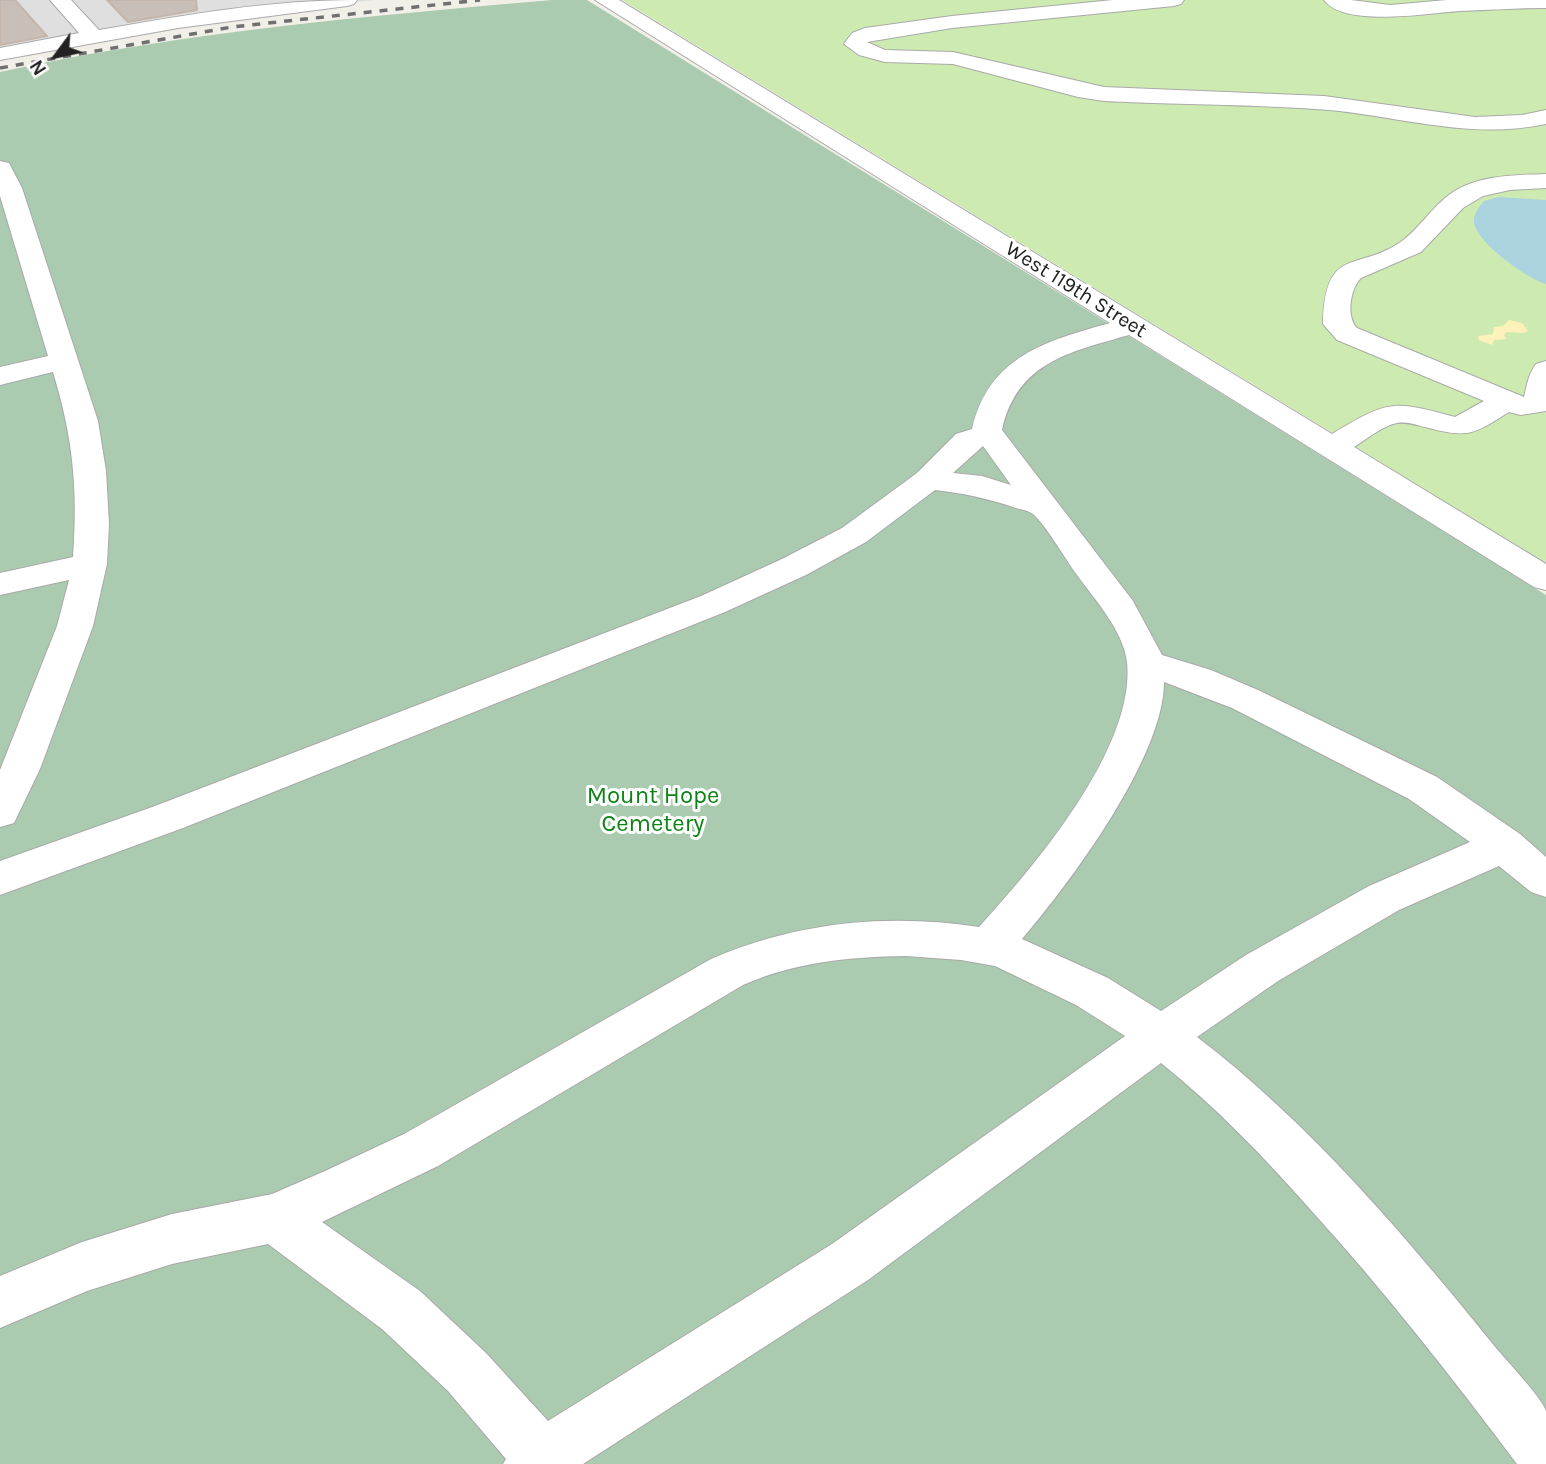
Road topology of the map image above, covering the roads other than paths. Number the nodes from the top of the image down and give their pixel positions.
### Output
1 (60, 0) edge
2 (196, 0) edge
3 (338, 0) edge
4 (605, 0) edge
5 (1174, 0) edge
6 (1334, 0) edge
7 (1546, 2) edge
8 (214, 16) junction
9 (93, 36) junction
10 (0, 54) edge
11 (1546, 117) edge
12 (0, 168) edge
13 (1546, 181) edge
14 (9, 220) edge
15 (1134, 326) junction
16 (65, 361) junction
17 (1544, 372) edge
18 (0, 376) edge
19 (1452, 379) junction
20 (1506, 401) junction
21 (986, 434) junction
22 (1332, 447) junction
23 (928, 480) junction
24 (1045, 507) junction
25 (90, 564) junction
26 (1546, 579) edge
27 (0, 584) edge
28 (1145, 663) junction
29 (0, 812) edge
30 (1505, 845) junction
31 (0, 878) edge
32 (1546, 880) edge
33 (988, 947) junction
34 (1161, 1036) junction
35 (275, 1219) junction
36 (0, 1302) edge
37 (1546, 1456) edge
38 (541, 1462) edge

1 - 9 street
2 - 8 street
3 - 8 street
4 - 15 street, West 119th Street
5 - 11 street
6 - 7 street
8 - 9 street
9 - 10 street
12 - 14 street
13 - 19 street
14 - 16 street
15 - 21 street
15 - 22 street, West 119th Street
16 - 18 street
16 - 25 street
17 - 19 street
17 - 20 street
19 - 20 street
20 - 22 street
21 - 23 street
21 - 24 street
22 - 26 street, West 119th Street
23 - 24 street
23 - 31 street
24 - 28 street
25 - 27 street
25 - 29 street
28 - 30 street
28 - 33 street
30 - 32 street
30 - 34 street
33 - 34 street
33 - 35 street
34 - 37 street
34 - 38 street
35 - 36 street
35 - 38 street

